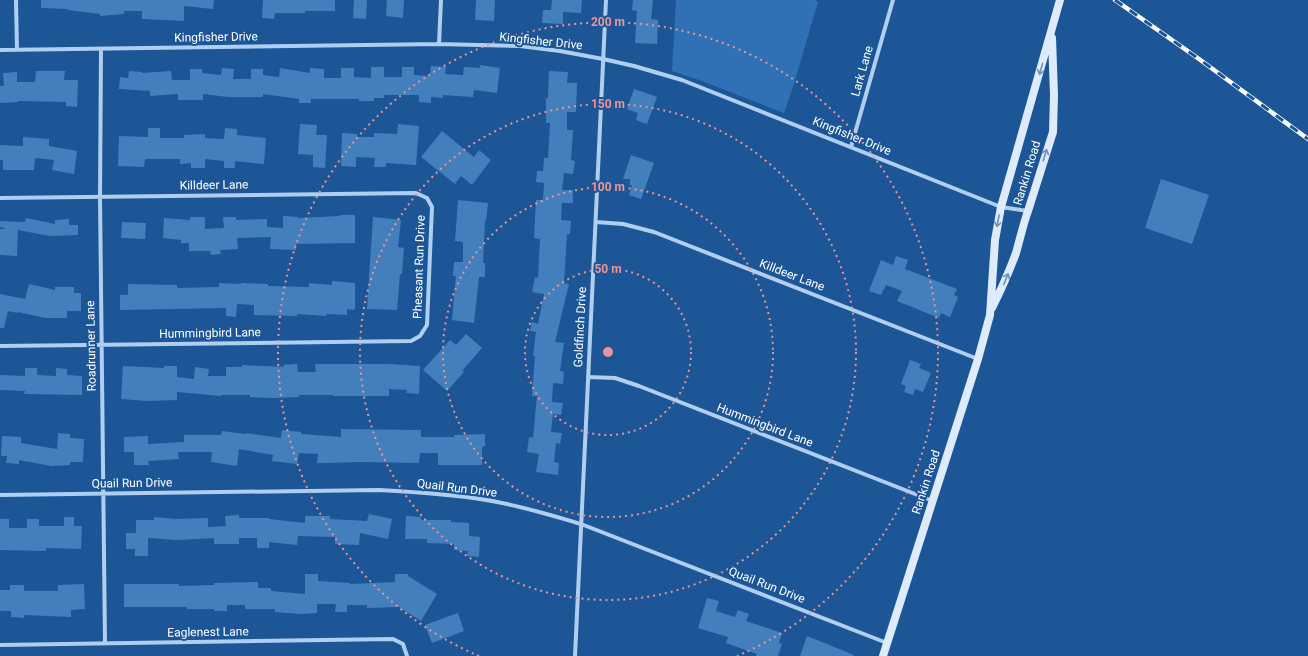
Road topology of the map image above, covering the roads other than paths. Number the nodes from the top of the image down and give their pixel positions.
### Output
1 (16, 0) edge
2 (441, 0) edge
3 (606, 0) edge
4 (893, 0) edge
5 (1060, 0) edge
6 (1051, 32) junction
7 (439, 44) junction
8 (101, 49) junction
9 (0, 50) edge
10 (16, 50) junction
11 (604, 59) junction
12 (851, 147) junction
13 (100, 197) junction
14 (0, 198) edge
15 (427, 198) joint
16 (1001, 207) junction
17 (1028, 211) junction
18 (596, 222) junction
19 (990, 315) junction
20 (420, 336) joint
21 (101, 345) junction
22 (0, 346) edge
23 (978, 359) junction
24 (588, 377) junction
25 (104, 494) junction
26 (0, 495) edge
27 (933, 501) junction
28 (581, 524) junction
29 (106, 643) junction
30 (887, 643) junction
31 (0, 645) edge
32 (407, 656) edge
33 (575, 656) edge
34 (883, 656) edge

1 - 10 street
2 - 7 street
3 - 11 street, Goldfinch Drive
4 - 12 street, Lark Lane
5 - 6 street, Rankin Road
6 -> 16 street, Rankin Road
17 -> 6 street, Rankin Road
7 - 8 street, Kingfisher Drive
7 - 11 street, Kingfisher Drive
8 - 10 street, Kingfisher Drive
8 - 13 street, Roadrunner Lane
9 - 10 street, Kingfisher Drive
11 - 12 street, Kingfisher Drive
11 - 18 street, Goldfinch Drive
12 - 16 street, Kingfisher Drive
13 - 14 street, Killdeer Lane
13 - 15 street, Killdeer Lane
13 - 21 street, Roadrunner Lane
15 - 20 street, Pheasant Run Drive
16 - 17 street, Kingfisher Drive
16 -> 19 street, Rankin Road
19 -> 17 street, Rankin Road
18 - 23 street, Killdeer Lane
18 - 24 street, Goldfinch Drive
19 - 23 street, Rankin Road
20 - 21 street, Hummingbird Lane
21 - 22 street, Hummingbird Lane
21 - 25 street, Roadrunner Lane
23 - 27 street, Rankin Road
24 - 27 street, Hummingbird Lane
24 - 28 street, Goldfinch Drive
25 - 26 street, Quail Run Drive
25 - 28 street, Quail Run Drive
25 - 29 street, Roadrunner Lane
27 - 30 street, Rankin Road
28 - 30 street, Quail Run Drive
28 - 33 street, Goldfinch Drive
29 - 31 street, Eaglenest Lane
29 - 32 street, Eaglenest Lane
30 - 34 street, Rankin Road

